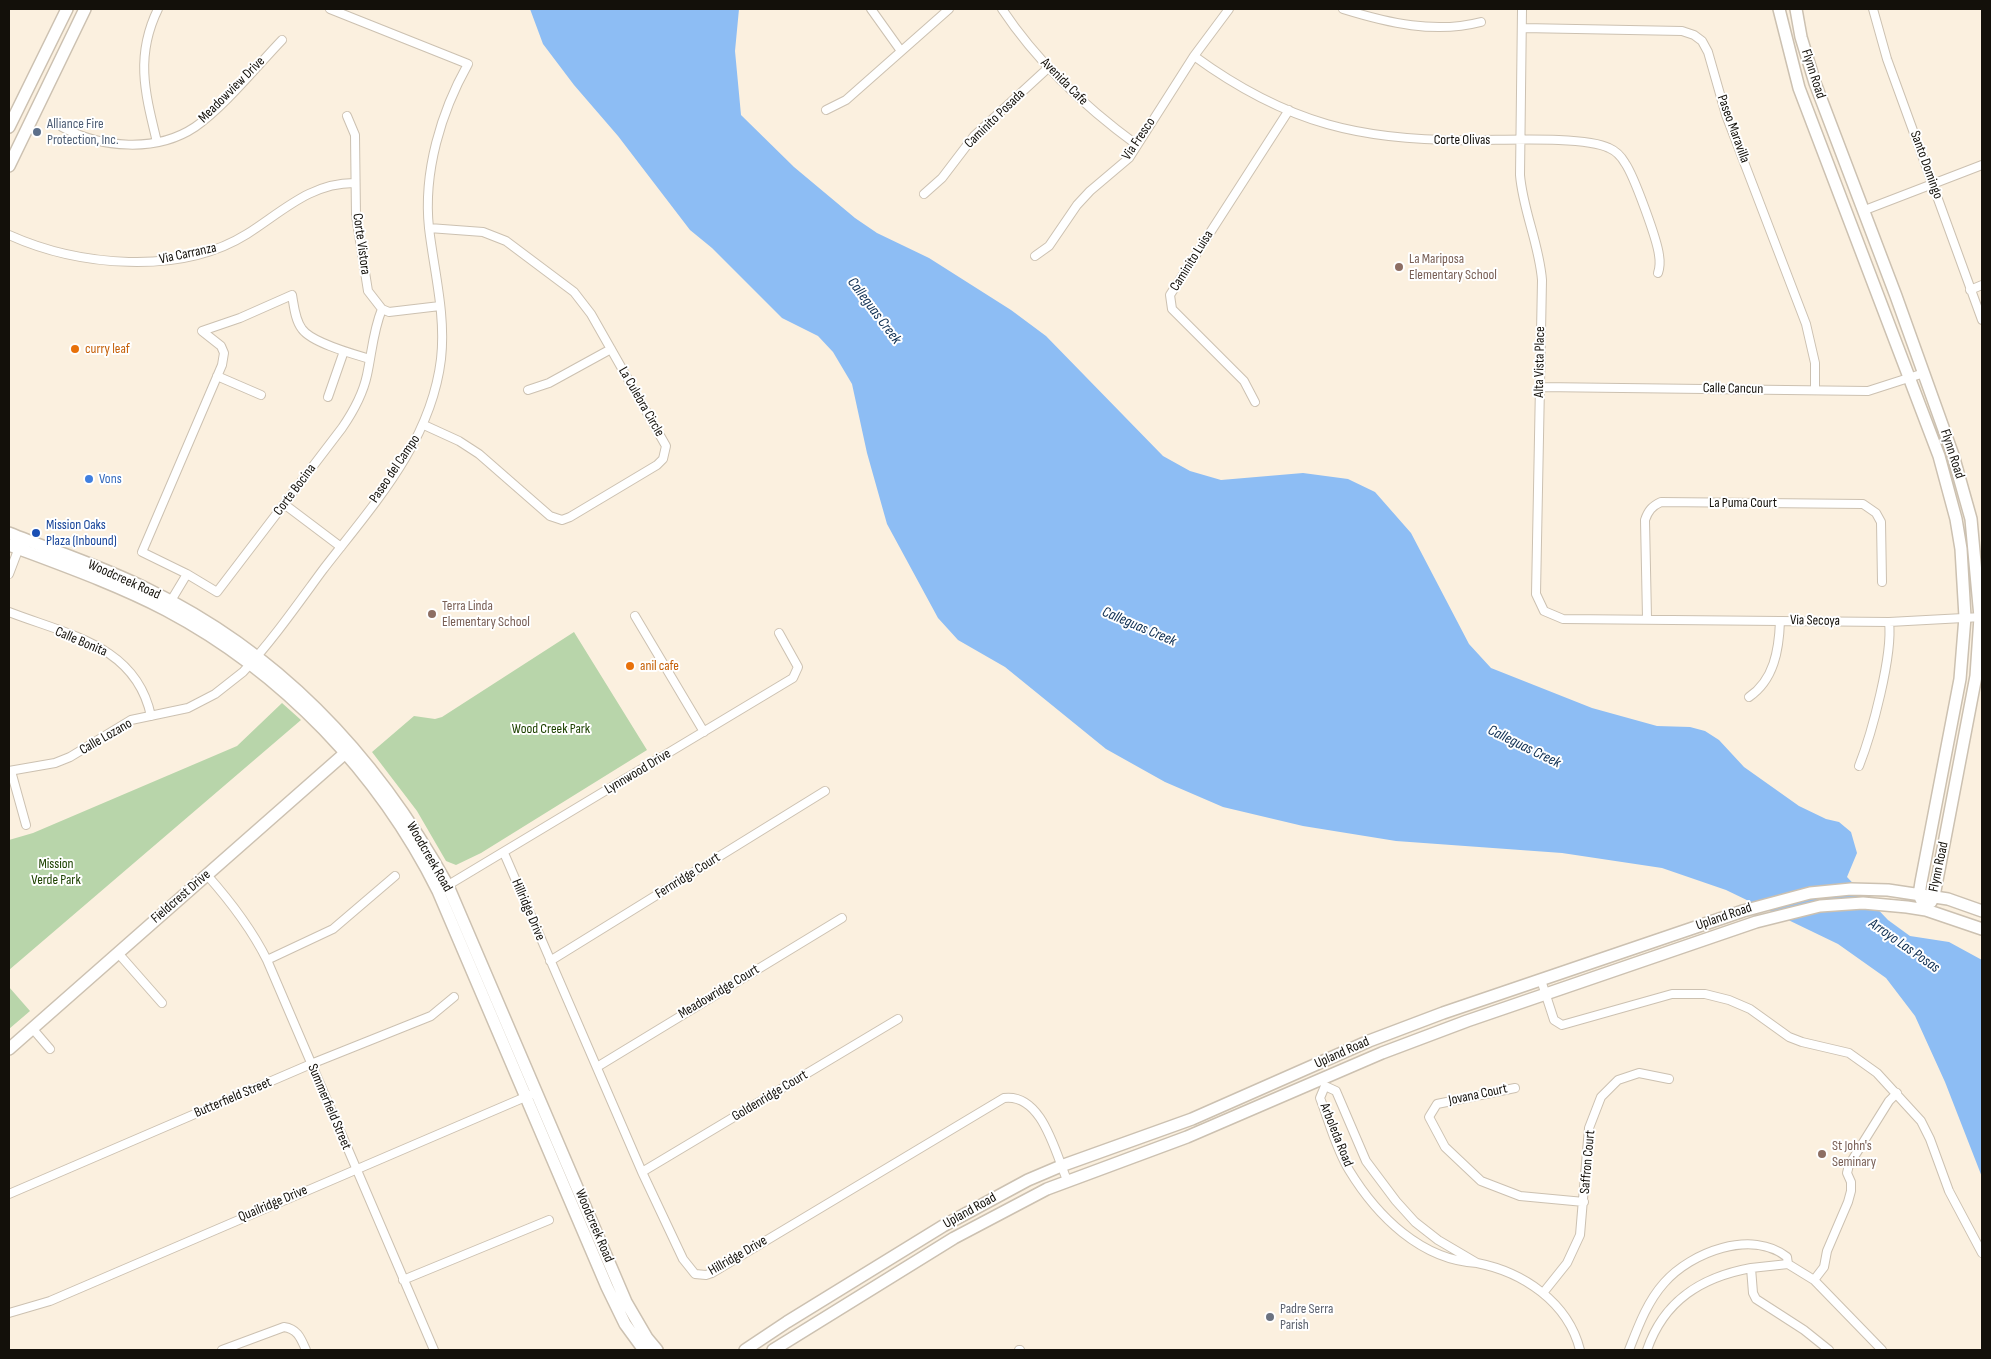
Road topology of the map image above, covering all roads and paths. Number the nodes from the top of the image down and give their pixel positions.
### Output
1 (67, 9) edge
2 (86, 9) edge
3 (158, 9) edge
4 (330, 9) edge
5 (870, 9) edge
6 (949, 9) edge
7 (1002, 9) edge
8 (1229, 9) edge
9 (1343, 9) edge
10 (1522, 9) edge
11 (1779, 9) edge
12 (1796, 9) edge
13 (1873, 9) edge
14 (1481, 22) dead end
15 (1523, 28) junction
16 (282, 40) dead end
17 (901, 51) junction
18 (1194, 56) junction
19 (1048, 68) junction
20 (826, 110) dead end
21 (1289, 110) junction
22 (347, 116) dead end
23 (9, 126) edge
24 (62, 127) dead end
25 (1520, 139) junction
26 (157, 142) junction
27 (1137, 145) junction
28 (1982, 165) edge
29 (9, 166) edge
30 (354, 183) junction
31 (1934, 184) junction
32 (924, 194) dead end
33 (1864, 210) junction
34 (429, 228) junction
35 (9, 235) edge
36 (1035, 256) dead end
37 (1658, 274) dead end
38 (1982, 284) edge
39 (1970, 290) junction
40 (440, 306) junction
41 (382, 309) junction
42 (1982, 320) edge
43 (611, 349) junction
44 (344, 351) junction
45 (370, 359) junction
46 (1924, 373) junction
47 (217, 376) junction
48 (1910, 378) junction
49 (1540, 388) junction
50 (528, 390) dead end
51 (1815, 390) junction
52 (261, 395) dead end
53 (328, 397) dead end
54 (1255, 402) dead end
55 (424, 426) junction
56 (284, 504) junction
57 (9, 533) edge
58 (16, 544) edge
59 (340, 547) junction
60 (9, 574) edge
61 (187, 574) junction
62 (1882, 582) dead end
63 (169, 606) junction
64 (9, 612) edge
65 (635, 616) dead end
66 (1965, 617) junction
67 (1981, 617) edge
68 (1647, 618) junction
69 (1780, 621) junction
70 (1889, 622) junction
71 (779, 633) dead end
72 (254, 661) junction
73 (1748, 697) dead end
74 (151, 716) junction
75 (704, 732) junction
76 (350, 749) junction
77 (1860, 766) dead end
78 (10, 771) edge
79 (825, 791) dead end
80 (26, 825) dead end
81 (504, 853) junction
82 (207, 875) junction
83 (396, 876) dead end
84 (443, 889) junction
85 (1919, 895) junction
86 (1934, 896) junction
87 (1926, 910) junction
88 (1982, 911) edge
89 (842, 918) dead end
90 (1982, 929) edge
91 (118, 953) junction
92 (267, 960) junction
93 (550, 961) junction
94 (1541, 980) junction
95 (1546, 994) junction
96 (454, 997) dead end
97 (162, 1003) dead end
98 (898, 1020) dead end
99 (32, 1028) junction
100 (9, 1049) edge
101 (50, 1049) dead end
102 (311, 1064) junction
103 (597, 1067) junction
104 (1669, 1079) dead end
105 (1514, 1088) dead end
106 (1897, 1093) junction
107 (531, 1094) junction
108 (1061, 1166) junction
109 (355, 1168) junction
110 (642, 1172) junction
111 (1067, 1180) junction
112 (9, 1194) edge
113 (1584, 1202) junction
114 (549, 1220) dead end
115 (1982, 1253) edge
116 (1477, 1263) junction
117 (1788, 1264) junction
118 (1751, 1268) junction
119 (403, 1280) junction
120 (1814, 1280) junction
121 (1543, 1293) junction
122 (9, 1313) edge
123 (222, 1350) edge
124 (306, 1350) edge
125 (434, 1350) edge
126 (644, 1350) edge
127 (657, 1350) edge
128 (745, 1350) edge
129 (772, 1350) edge
130 (1580, 1350) edge
131 (1629, 1350) edge
132 (1647, 1350) edge
133 (1829, 1350) edge
134 (1882, 1350) edge

1 - 23 main road
2 - 29 main road
3 - 26 street
4 - 34 street, Paseo del Campo
5 - 17 street
6 - 17 street
7 - 19 street, Avenida Cafe
8 - 18 street, Via Fresco
9 - 14 street
10 - 15 street, Alta Vista Place
11 - 48 main road, Flynn Road
12 - 33 main road, Flynn Road
13 - 31 street, Santo Domingo
15 - 25 street, Alta Vista Place
15 - 51 street, Paseo Maravilla
16 - 26 street, Meadowview Drive
17 - 20 street
18 - 21 street, Corte Olivas
18 - 27 street, Via Fresco
19 - 27 street, Avenida Cafe
19 - 32 street, Caminito Posada
21 - 25 street, Corte Olivas
21 - 54 street, Caminito Luisa
22 - 30 street, Corte Vistora
24 - 26 street, Meadowview Drive
25 - 37 street, Corte Olivas
25 - 49 street, Alta Vista Place
27 - 36 street, Via Fresco
28 - 31 street
30 - 35 street, Via Carranza
30 - 41 street, Corte Vistora
31 - 33 street
31 - 39 street, Santo Domingo
33 - 46 main road, Flynn Road
34 - 40 street, Paseo del Campo
34 - 43 street, La Culebra Circle
38 - 39 street
39 - 42 street, Santo Domingo
40 - 41 street
40 - 55 street, Paseo del Campo
41 - 45 street, Corte Bocina
43 - 50 street
43 - 55 street, La Culebra Circle
44 - 45 street
44 - 47 street
44 - 53 street
45 - 56 street, Corte Bocina
46 - 48 street, Calle Cancun
46 - 67 main road, Flynn Road
47 - 52 street
47 - 61 street
48 - 51 street, Calle Cancun
48 - 66 main road, Flynn Road
49 - 51 street, Calle Cancun
49 - 68 street, Alta Vista Place
55 - 59 street, Paseo del Campo
56 - 59 street
56 - 61 street, Corte Bocina
57 - 58 main road, Woodcreek Road
58 - 60 street
58 - 63 main road, Woodcreek Road
59 - 72 street, Paseo del Campo
61 - 63 street
62 - 68 street, La Puma Court
63 - 72 main road, Woodcreek Road
64 - 74 street, Calle Bonita
65 - 75 street
66 - 67 street, Via Secoya
66 - 70 street, Via Secoya
66 - 85 main road, Flynn Road
67 - 86 main road, Flynn Road
68 - 69 street, Via Secoya
69 - 70 street, Via Secoya
69 - 73 street
70 - 77 street
71 - 75 street, Lynnwood Drive
72 - 74 street, Calle Lozano
72 - 76 main road, Woodcreek Road
74 - 78 street, Calle Lozano
75 - 81 street, Lynnwood Drive
76 - 82 main road, Fieldcrest Drive
76 - 84 main road, Woodcreek Road
78 - 80 street
79 - 93 street, Fernridge Court
81 - 84 street, Lynnwood Drive
81 - 93 street, Hillridge Drive
82 - 91 main road, Fieldcrest Drive
82 - 92 street, Summerfield Street
83 - 92 street
84 - 107 main road, Woodcreek Road
85 - 86 main road, Upland Road
85 - 87 main road, Flynn Road
85 - 94 main road, Upland Road
86 - 87 main road, Flynn Road
86 - 88 main road, Upland Road
87 - 90 main road, Upland Road
87 - 95 main road, Upland Road
89 - 103 street, Meadowridge Court
91 - 97 street
91 - 99 main road, Fieldcrest Drive
92 - 102 street, Summerfield Street
93 - 103 street, Hillridge Drive
94 - 95 street
94 - 108 main road, Upland Road
95 - 106 street
95 - 111 main road, Upland Road
96 - 102 street, Butterfield Street
98 - 110 street, Goldenridge Court
99 - 100 main road, Fieldcrest Drive
99 - 101 street
102 - 109 street, Summerfield Street
102 - 112 street, Butterfield Street
103 - 110 street, Hillridge Drive
104 - 113 street, Saffron Court
105 - 113 street, Jovana Court
106 - 115 street
106 - 120 street
107 - 109 street, Quailridge Drive
107 - 126 main road, Woodcreek Road
107 - 127 main road, Woodcreek Road
108 - 110 street, Hillridge Drive
108 - 111 street, Hillridge Drive
108 - 128 main road, Upland Road
109 - 119 street, Summerfield Street
109 - 122 street, Quailridge Drive
111 - 129 main road, Upland Road
113 - 121 street, Saffron Court
114 - 119 street
116 - 116 street, Arboleda Road
116 - 121 street, Arboleda Road
117 - 118 street
117 - 120 street
117 - 131 street
118 - 132 street
118 - 133 street
119 - 125 street, Summerfield Street
120 - 134 street
121 - 130 street, Arboleda Road
123 - 124 street

